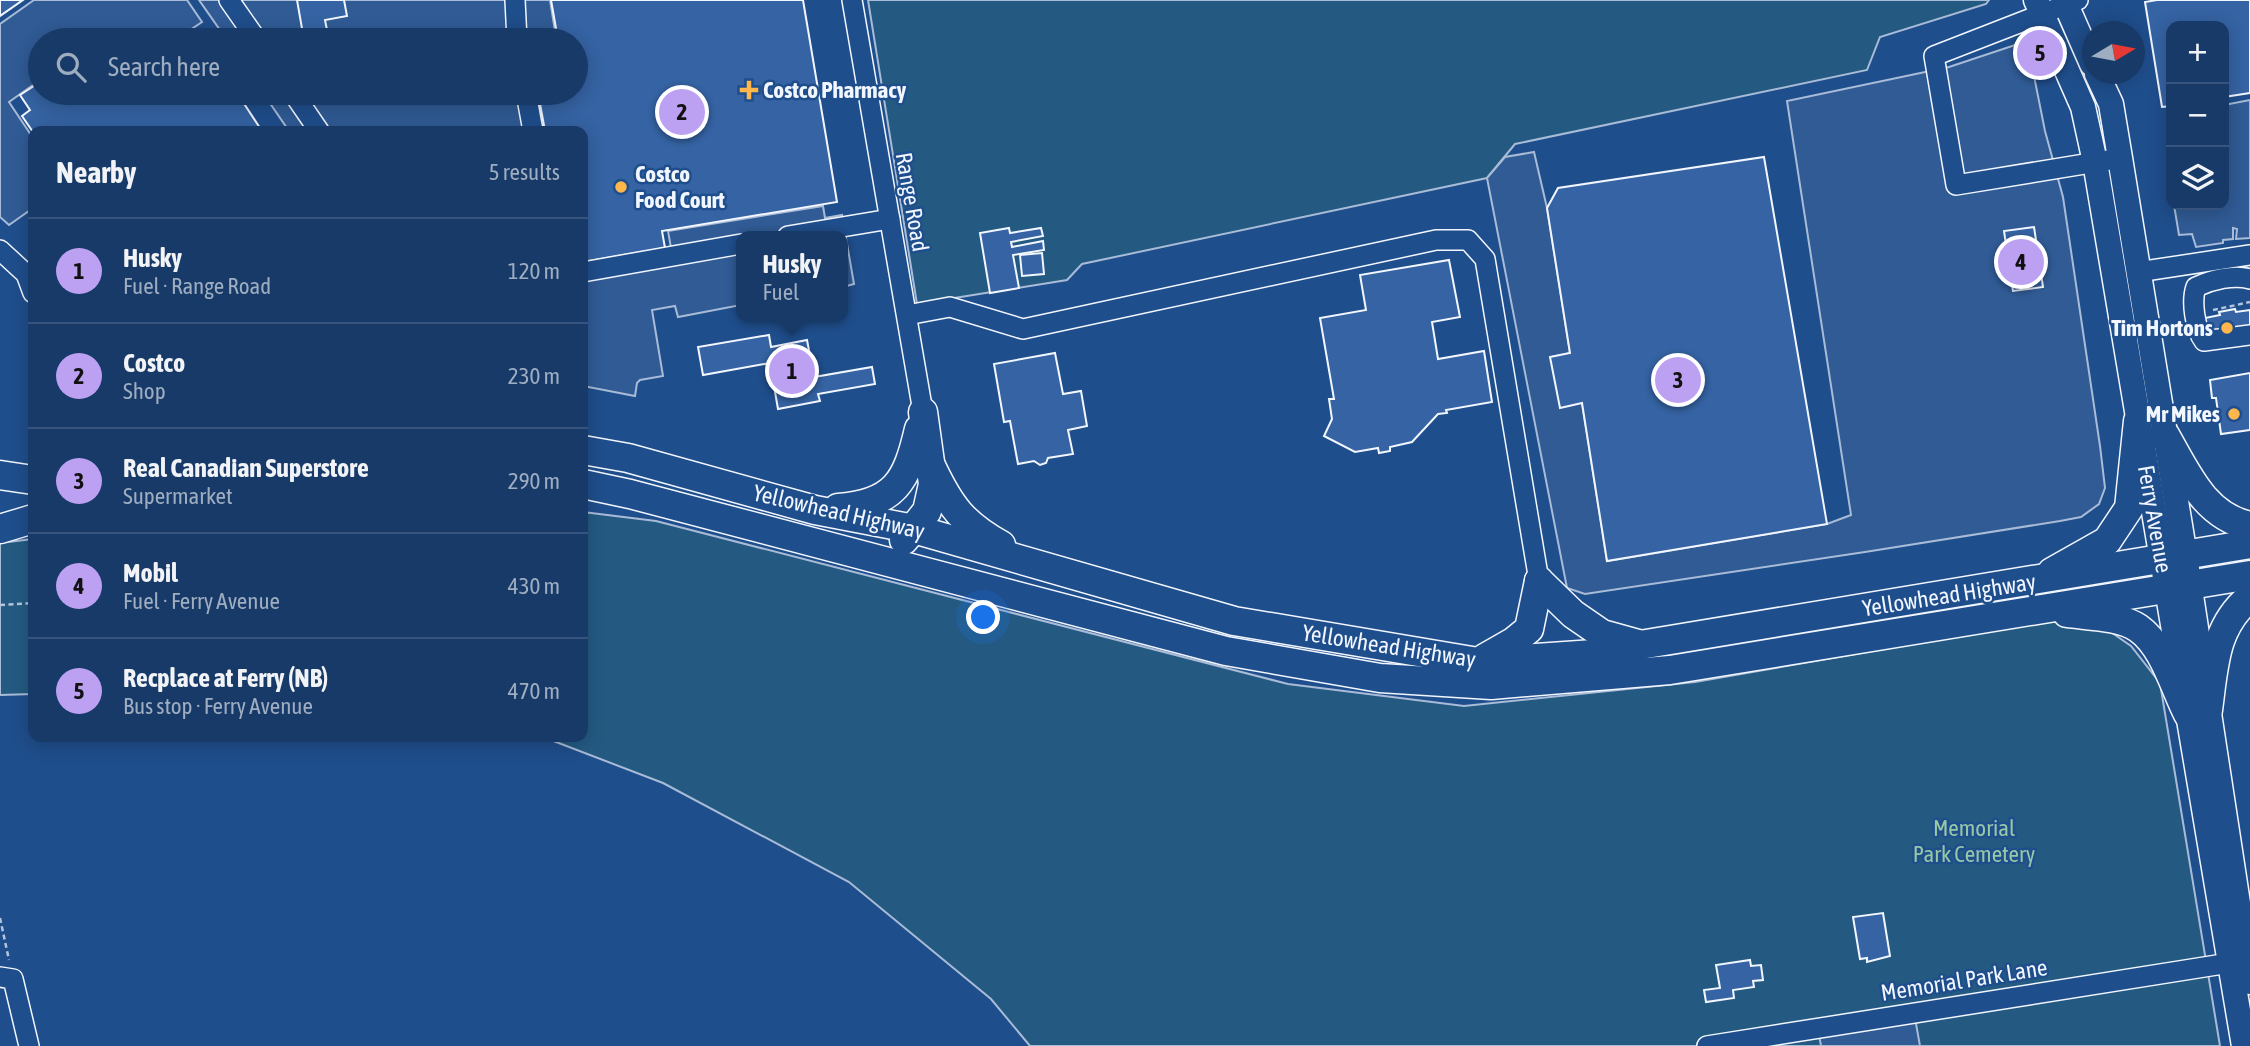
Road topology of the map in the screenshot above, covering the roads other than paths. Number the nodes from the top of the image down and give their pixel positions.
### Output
1 (229, 0) edge
2 (515, 0) edge
3 (852, 0) edge
4 (2070, 2) edge
5 (2039, 7) edge
6 (249, 28) edge
7 (516, 28) edge
8 (2082, 36) edge
9 (2101, 84) edge
10 (301, 105) edge
11 (528, 105) edge
12 (316, 126) edge
13 (532, 126) edge
14 (2120, 158) junction
15 (2095, 162) junction
16 (890, 219) junction
17 (819, 231) edge
18 (736, 245) edge
19 (0, 250) edge
20 (2250, 255) edge
21 (588, 271) edge
22 (2138, 272) junction
23 (28, 279) edge
24 (2250, 279) edge
25 (907, 316) junction
26 (2250, 335) edge
27 (923, 412) junction
28 (2138, 421) junction
29 (2165, 435) junction
30 (588, 451) edge
31 (930, 465) junction
32 (0, 475) edge
33 (28, 481) edge
34 (28, 483) edge
35 (588, 485) edge
36 (0, 488) edge
37 (815, 510) junction
38 (28, 517) edge
39 (0, 519) edge
40 (28, 519) edge
41 (2250, 526) edge
42 (0, 529) edge
43 (914, 529) junction
44 (2250, 544) edge
45 (859, 555) junction
46 (2174, 558) junction
47 (1033, 563) junction
48 (2250, 575) edge
49 (1539, 580) junction
50 (2036, 581) junction
51 (2178, 587) junction
52 (2250, 597) edge
53 (2044, 609) junction
54 (1640, 645) junction
55 (1478, 662) junction
56 (2198, 712) junction
57 (2242, 968) edge
58 (6, 978) edge
59 (29, 1046) edge
60 (1707, 1046) edge
61 (2244, 1046) edge

1 - 6 street
2 - 7 street
3 - 16 street, Range Road
4 - 5 street
4 - 8 main road
5 - 15 main road, Ferry Avenue
5 - 15 street
9 - 14 main road, Ferry Avenue
10 - 12 street
11 - 13 street
14 - 15 street
14 - 22 main road, Ferry Avenue
15 - 28 main road, Ferry Avenue
16 - 17 street
16 - 25 street, Range Road
18 - 21 street
19 - 23 street
20 - 22 street
22 - 29 main road, Ferry Avenue
24 - 26 street
25 - 27 street, Range Road
25 - 49 street
27 - 31 highway
27 - 37 highway
28 - 46 main road, Ferry Avenue
28 - 50 highway
29 - 41 highway
29 - 46 main road, Ferry Avenue
30 - 37 highway, Yellowhead Highway
31 - 43 highway
31 - 47 highway
32 - 33 highway
34 - 36 highway
35 - 45 highway, Yellowhead Highway
37 - 43 highway, Yellowhead Highway
38 - 39 highway
40 - 42 highway
43 - 45 highway
43 - 47 highway, Yellowhead Highway
44 - 46 highway, Yellowhead Highway
45 - 53 highway, Yellowhead Highway
46 - 50 highway, Yellowhead Highway
46 - 51 main road, Ferry Avenue
47 - 55 highway, Yellowhead Highway
48 - 51 highway, Yellowhead Highway
49 - 54 highway
49 - 55 highway
50 - 54 highway, Yellowhead Highway
51 - 53 highway, Yellowhead Highway
51 - 56 main road, Ferry Avenue
52 - 56 highway
53 - 56 highway
54 - 55 highway, Yellowhead Highway
56 - 57 main road, Ferry Avenue
57 - 60 street, Memorial Park Lane
57 - 61 main road, Ferry Avenue
58 - 59 street

